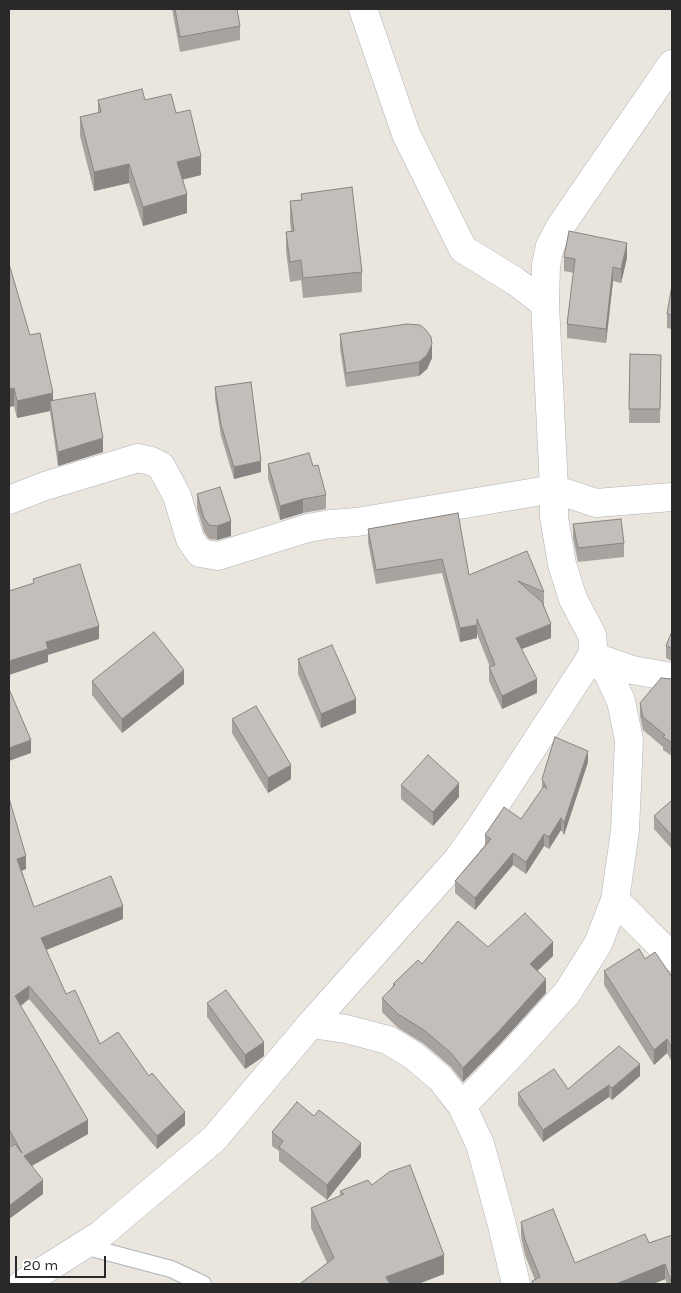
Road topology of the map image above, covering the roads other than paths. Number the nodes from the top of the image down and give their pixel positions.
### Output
1 (363, 9) edge
2 (672, 64) edge
3 (545, 304) junction
4 (554, 489) junction
5 (672, 498) edge
6 (9, 500) edge
7 (592, 656) junction
8 (672, 677) edge
9 (615, 900) junction
10 (672, 957) edge
11 (311, 1024) junction
12 (462, 1106) junction
13 (84, 1246) junction
14 (22, 1284) edge
15 (203, 1284) edge
16 (516, 1284) edge

1 - 3 street
2 - 3 street
3 - 4 street
4 - 5 street
4 - 6 street
4 - 7 street
7 - 8 street
7 - 9 street
7 - 11 street
9 - 10 street
9 - 12 street
11 - 12 street
11 - 13 street
12 - 16 street
13 - 14 street
13 - 15 lane

